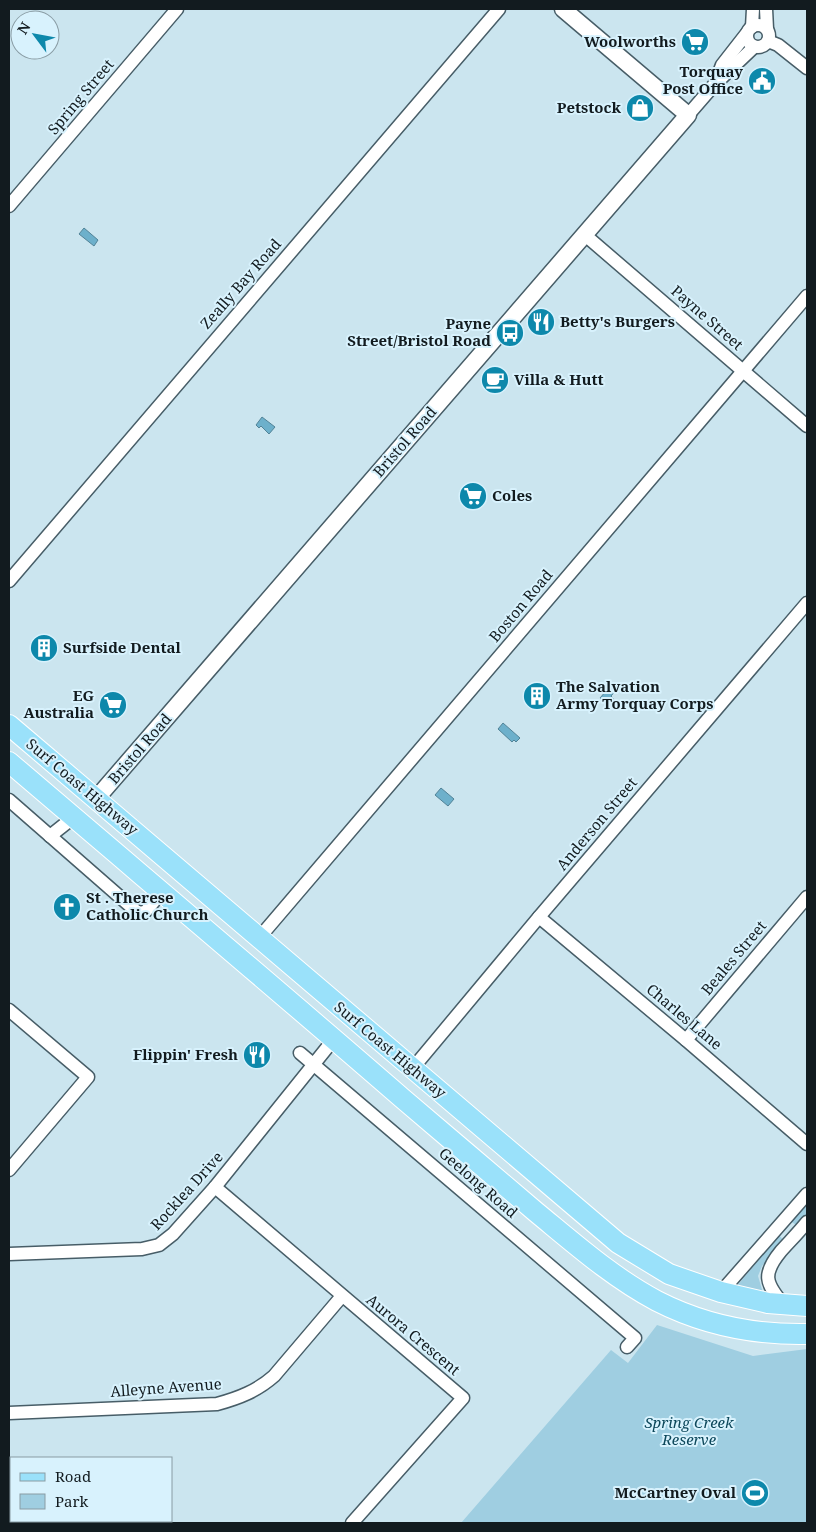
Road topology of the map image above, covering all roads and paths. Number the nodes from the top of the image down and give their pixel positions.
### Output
1 (177, 9) edge
2 (499, 9) edge
3 (563, 9) edge
4 (753, 9) edge
5 (766, 9) edge
6 (750, 30) junction
7 (768, 35) junction
8 (754, 47) junction
9 (807, 68) edge
10 (714, 85) junction
11 (688, 115) junction
12 (9, 206) edge
13 (585, 234) junction
14 (807, 296) edge
15 (743, 371) junction
16 (807, 426) edge
17 (9, 581) edge
18 (807, 603) edge
19 (9, 725) edge
20 (9, 762) edge
21 (96, 799) junction
22 (9, 800) edge
23 (74, 817) junction
24 (50, 836) junction
25 (161, 893) junction
26 (807, 897) edge
27 (538, 918) junction
28 (259, 938) junction
29 (9, 1010) edge
30 (350, 1015) junction
31 (334, 1040) junction
32 (686, 1040) junction
33 (300, 1053) dead end
34 (315, 1065) junction
35 (413, 1068) junction
36 (395, 1091) junction
37 (807, 1144) edge
38 (9, 1170) edge
39 (215, 1187) junction
40 (807, 1194) edge
41 (807, 1222) edge
42 (780, 1225) junction
43 (796, 1235) junction
44 (9, 1254) edge
45 (721, 1292) junction
46 (342, 1296) junction
47 (784, 1305) junction
48 (807, 1306) edge
49 (807, 1334) edge
50 (634, 1338) dead end
51 (9, 1413) edge
52 (352, 1523) edge

1 - 12 street, Spring Street
2 - 17 street, Zeally Bay Road
3 - 11 street
4 - 6 street
5 - 7 street
6 - 7 street
6 - 8 street
6 - 10 street, Bristol Road
7 - 8 street
7 - 9 street
8 - 10 street, Bristol Road
10 - 11 street, Bristol Road
11 - 13 street, Bristol Road
13 - 15 street, Payne Street
13 - 21 street, Bristol Road
14 - 15 street, Boston Road
15 - 16 street, Payne Street
15 - 28 street, Boston Road
18 - 27 street, Anderson Street
19 - 21 main road, Surf Coast Highway
20 - 23 main road, Surf Coast Highway
21 - 23 main road
21 - 28 main road, Surf Coast Highway
22 - 24 street
23 - 24 street
23 - 25 main road, Surf Coast Highway
24 - 25 street
25 - 31 main road, Surf Coast Highway
26 - 32 street, Beales Street
27 - 32 street, Charles Lane
27 - 35 street, Anderson Street
28 - 30 main road, Surf Coast Highway
29 - 38 street
30 - 31 main road
30 - 35 main road, Surf Coast Highway
31 - 34 street, Rocklea Drive
31 - 36 main road, Surf Coast Highway
32 - 37 street, Charles Lane
33 - 34 street, Geelong Road
34 - 39 street, Rocklea Drive
34 - 50 street, Geelong Road
35 - 36 main road
35 - 45 main road, Surf Coast Highway
36 - 49 main road, Surf Coast Highway
39 - 44 street, Rocklea Drive
39 - 46 street, Aurora Crescent
40 - 42 street
41 - 43 street
42 - 43 street
42 - 45 street
43 - 47 street
45 - 47 main road, Surf Coast Highway
46 - 51 street, Alleyne Avenue
46 - 52 street, Aurora Crescent
47 - 48 main road, Surf Coast Highway

